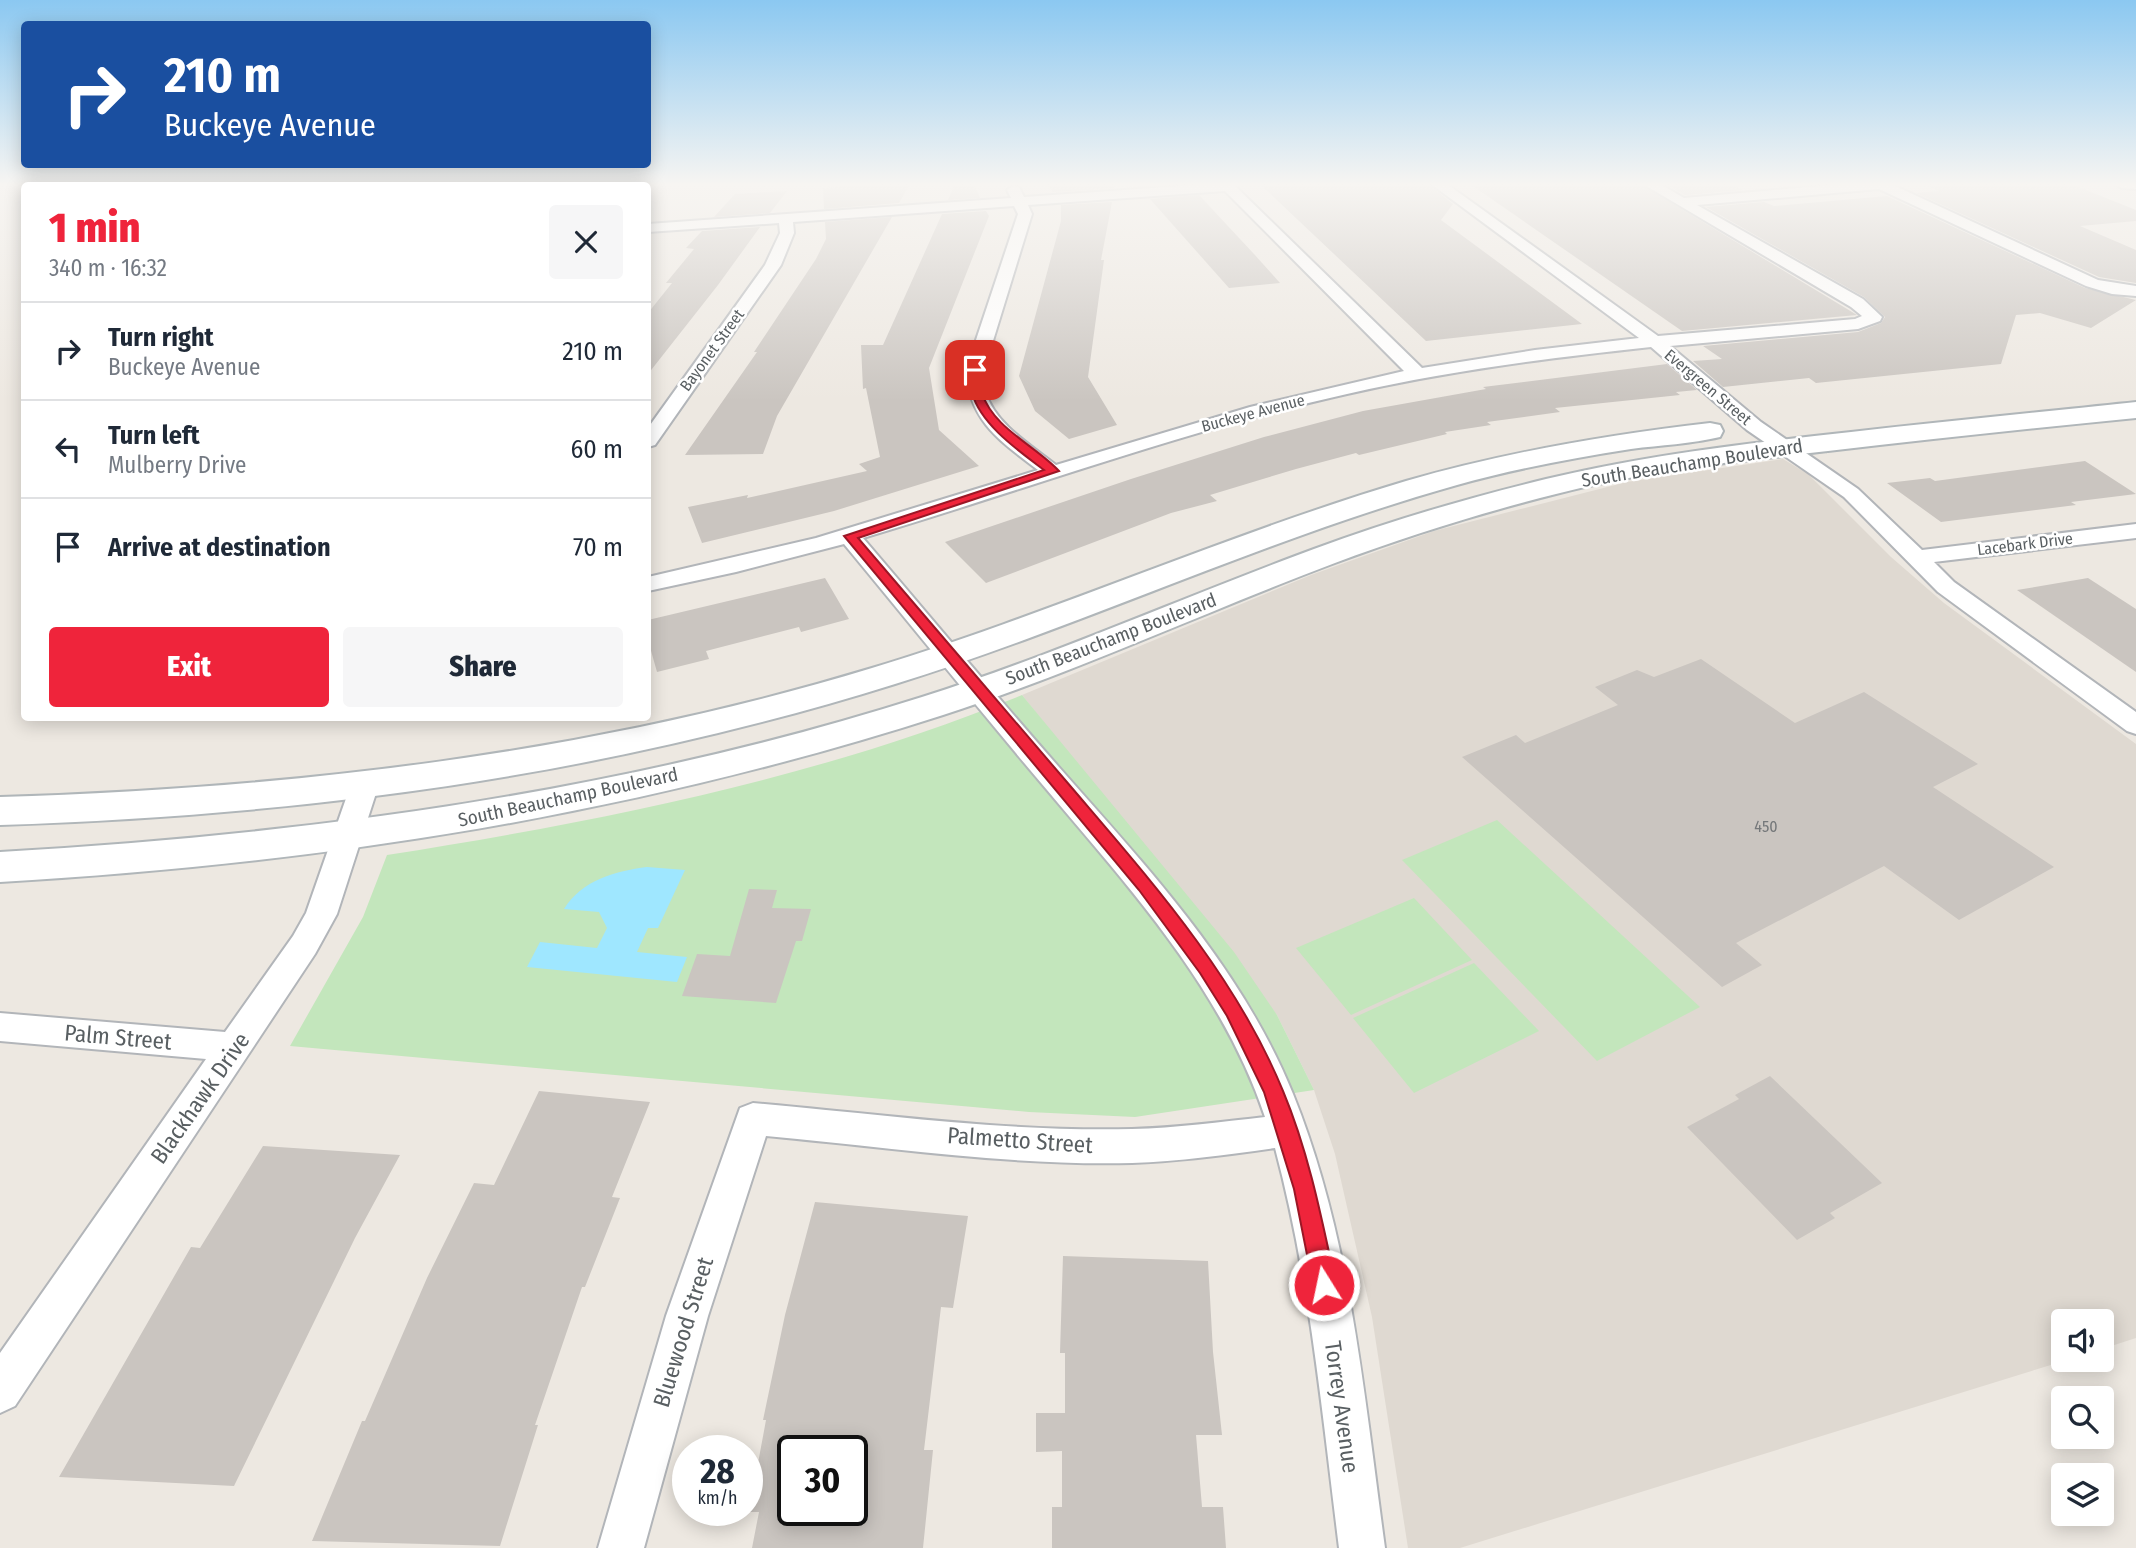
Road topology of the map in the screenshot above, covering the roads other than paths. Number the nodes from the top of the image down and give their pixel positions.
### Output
1 (777, 256) edge
2 (1011, 256) edge
3 (1299, 256) edge
4 (1537, 256) edge
5 (1776, 256) edge
6 (2034, 256) edge
7 (2136, 291) edge
8 (1655, 342) junction
9 (1418, 373) junction
10 (2134, 398) edge
11 (1754, 426) junction
12 (651, 436) edge
13 (1784, 447) junction
14 (1053, 471) junction
15 (2136, 531) edge
16 (850, 536) junction
17 (1914, 558) junction
18 (651, 583) edge
19 (948, 655) junction
20 (978, 691) junction
21 (2136, 725) edge
22 (364, 787) junction
23 (0, 811) edge
24 (349, 836) junction
25 (0, 867) edge
26 (0, 1027) edge
27 (235, 1047) junction
28 (753, 1119) joint
29 (1287, 1129) junction
30 (0, 1391) edge
31 (621, 1548) edge
32 (1362, 1548) edge

1 - 12 street, Bayonet Street
2 - 14 street
3 - 9 street
4 - 8 street, Evergreen Street
5 - 8 street, Buckeye Avenue
6 - 7 street
8 - 9 street, Buckeye Avenue
8 - 11 street, Evergreen Street
9 - 14 street, Buckeye Avenue
10 - 11 street, South Beauchamp Boulevard
10 - 13 street, South Beauchamp Boulevard
11 - 13 street, Evergreen Street
11 - 19 street, South Beauchamp Boulevard
13 - 17 street, Evergreen Street
13 - 20 street, South Beauchamp Boulevard
14 - 16 street, Buckeye Avenue
15 - 17 street, Lacebark Drive
16 - 18 street, Buckeye Avenue
16 - 19 street, Torrey Avenue
17 - 21 street, Evergreen Street
19 - 20 street, Torrey Avenue
19 - 22 street, South Beauchamp Boulevard
20 - 24 street, South Beauchamp Boulevard
20 - 29 street, Torrey Avenue
22 - 23 street, South Beauchamp Boulevard
22 - 24 street, Blackhawk Drive
24 - 25 street, South Beauchamp Boulevard
24 - 27 street, Blackhawk Drive
26 - 27 street, Palm Street
27 - 30 street, Blackhawk Drive
28 - 29 street, Palmetto Street
28 - 31 street, Bluewood Street
29 - 32 street, Torrey Avenue

